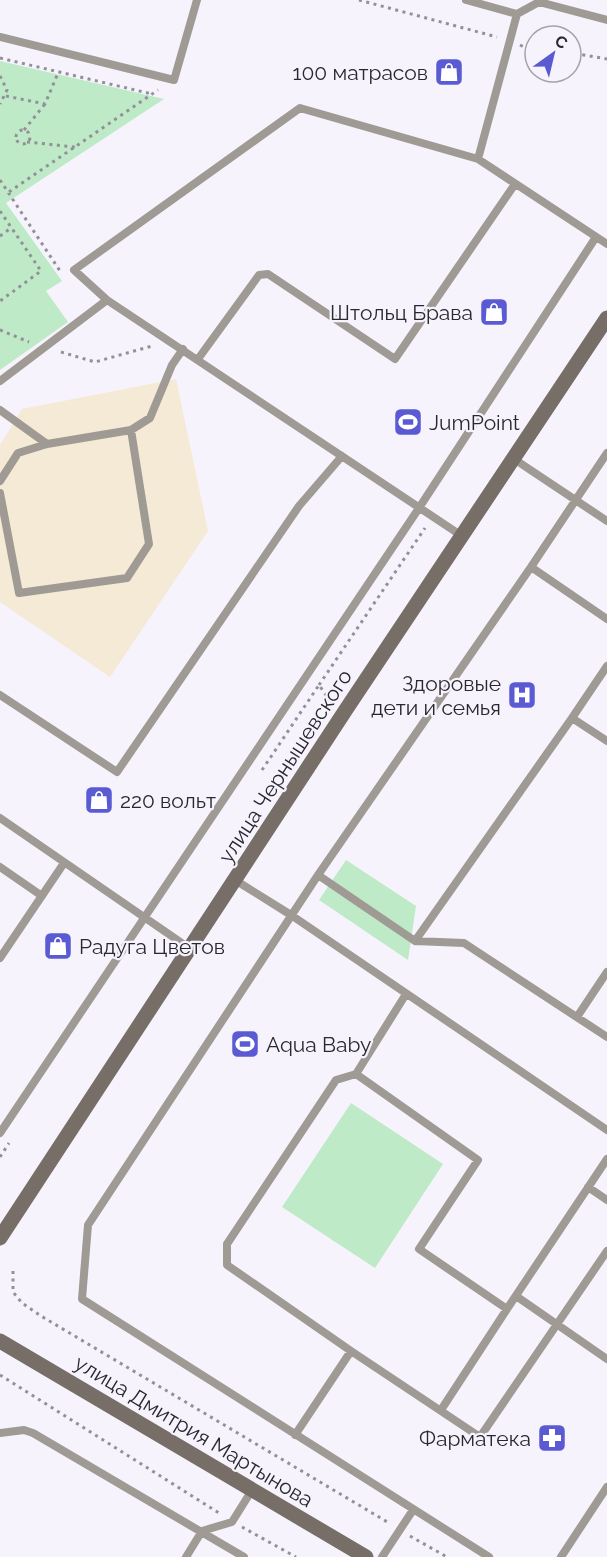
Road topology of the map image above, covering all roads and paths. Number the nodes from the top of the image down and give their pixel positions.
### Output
1 (197, 0) edge
2 (359, 0) edge
3 (466, 0) edge
4 (517, 14) junction
5 (607, 20) edge
6 (0, 37) edge
7 (511, 40) junction
8 (523, 46) edge
9 (583, 55) edge
10 (0, 58) edge
11 (607, 59) edge
12 (58, 73) junction
13 (0, 76) edge
14 (174, 80) junction
15 (152, 94) junction
16 (6, 96) junction
17 (0, 104) edge
18 (45, 104) junction
19 (24, 130) junction
20 (27, 142) junction
21 (75, 147) junction
22 (478, 159) junction
23 (0, 180) edge
24 (515, 184) junction
25 (9, 192) junction
26 (0, 211) edge
27 (11, 228) junction
28 (0, 236) edge
29 (596, 237) junction
30 (607, 244) edge
31 (74, 270) junction
32 (107, 300) junction
33 (0, 301) edge
34 (607, 318) edge
35 (0, 330) edge
36 (44, 348) junction
37 (183, 349) junction
38 (198, 359) junction
39 (172, 365) junction
40 (0, 381) edge
41 (0, 410) edge
42 (131, 430) junction
43 (47, 444) junction
44 (607, 453) edge
45 (342, 456) junction
46 (514, 459) junction
47 (0, 481) edge
48 (0, 494) edge
49 (576, 500) junction
50 (419, 507) junction
51 (607, 521) edge
52 (462, 536) junction
53 (531, 567) junction
54 (607, 618) edge
55 (607, 666) edge
56 (0, 695) edge
57 (573, 718) junction
58 (607, 741) edge
59 (0, 818) edge
60 (64, 862) junction
61 (0, 867) edge
62 (318, 875) junction
63 (235, 880) junction
64 (42, 896) junction
65 (291, 915) junction
66 (144, 916) junction
67 (416, 941) junction
68 (189, 948) junction
69 (0, 958) edge
70 (607, 972) edge
71 (406, 994) junction
72 (577, 1017) junction
73 (607, 1037) edge
74 (356, 1074) junction
75 (607, 1130) edge
76 (0, 1133) edge
77 (607, 1159) edge
78 (588, 1187) junction
79 (607, 1200) edge
80 (0, 1238) edge
81 (607, 1251) edge
82 (13, 1271) dead end
83 (516, 1296) junction
84 (507, 1309) junction
85 (41, 1316) junction
86 (38, 1320) dead end
87 (556, 1325) junction
88 (0, 1341) edge
89 (351, 1351) junction
90 (607, 1359) edge
91 (6, 1371) dead end
92 (2, 1375) edge
93 (441, 1410) junction
94 (0, 1433) edge
95 (295, 1435) junction
96 (607, 1487) edge
97 (252, 1490) junction
98 (413, 1510) junction
99 (232, 1522) junction
100 (400, 1530) junction
101 (202, 1531) junction
102 (186, 1557) edge
103 (244, 1557) edge
104 (296, 1557) edge
105 (366, 1557) edge
106 (382, 1557) edge
107 (447, 1557) edge
108 (489, 1557) edge
109 (561, 1557) edge

1 - 14 lane
2 - 7 path
3 - 4 lane
4 - 5 lane
4 - 7 lane
6 - 14 lane
7 - 8 path
7 - 22 lane
9 - 11 path
10 - 12 path
12 - 15 path
12 - 18 path
13 - 16 path
14 - 15 path
15 - 21 path
16 - 17 path
16 - 18 path
18 - 19 path
19 - 20 path
19 - 20 path
20 - 21 path
21 - 25 path
22 - 24 lane
22 - 31 lane
23 - 25 path
24 - 29 lane
24 - 38 lane
25 - 31 path
26 - 27 path
27 - 28 path
27 - 33 path
29 - 30 lane
29 - 50 lane
31 - 32 lane
32 - 36 lane
32 - 37 lane
34 - 46 main road, улица Чернышевского
35 - 36 path
36 - 39 path
36 - 40 lane
37 - 38 lane
37 - 39 lane
38 - 45 lane
39 - 42 lane
41 - 43 lane
42 - 43 lane
42 - 48 lane
43 - 47 lane
44 - 49 lane
45 - 50 lane
45 - 56 lane
46 - 49 lane
46 - 52 main road, улица Чернышевского
49 - 51 lane
49 - 53 lane
50 - 52 lane
50 - 66 lane
52 - 63 main road, улица Чернышевского
53 - 54 lane
53 - 62 lane
55 - 57 lane
57 - 58 lane
57 - 67 lane
59 - 60 lane
60 - 64 lane
60 - 66 lane
61 - 64 lane
62 - 65 lane
62 - 67 lane
63 - 65 lane
63 - 68 main road, улица Чернышевского
64 - 69 lane
65 - 71 lane
65 - 95 lane
66 - 68 lane
66 - 76 lane
67 - 72 lane
68 - 80 main road, улица Чернышевского
70 - 72 lane
71 - 74 lane
71 - 75 lane
72 - 73 lane
74 - 84 lane
74 - 89 lane
77 - 78 lane
78 - 79 lane
78 - 83 lane
81 - 87 lane
82 - 85 path
83 - 84 lane
83 - 87 lane
84 - 93 lane
85 - 86 path
85 - 100 path
87 - 90 lane
87 - 93 lane
88 - 97 main road, улица Дмитрия Мартынова
89 - 93 lane
89 - 95 lane
91 - 92 path
92 - 99 path
94 - 101 lane
95 - 98 lane
96 - 109 lane
97 - 99 lane
97 - 105 main road, улица Дмитрия Мартынова
98 - 100 lane
98 - 108 lane
99 - 101 lane
99 - 104 path
100 - 106 lane
100 - 107 path
101 - 102 lane
101 - 103 lane

